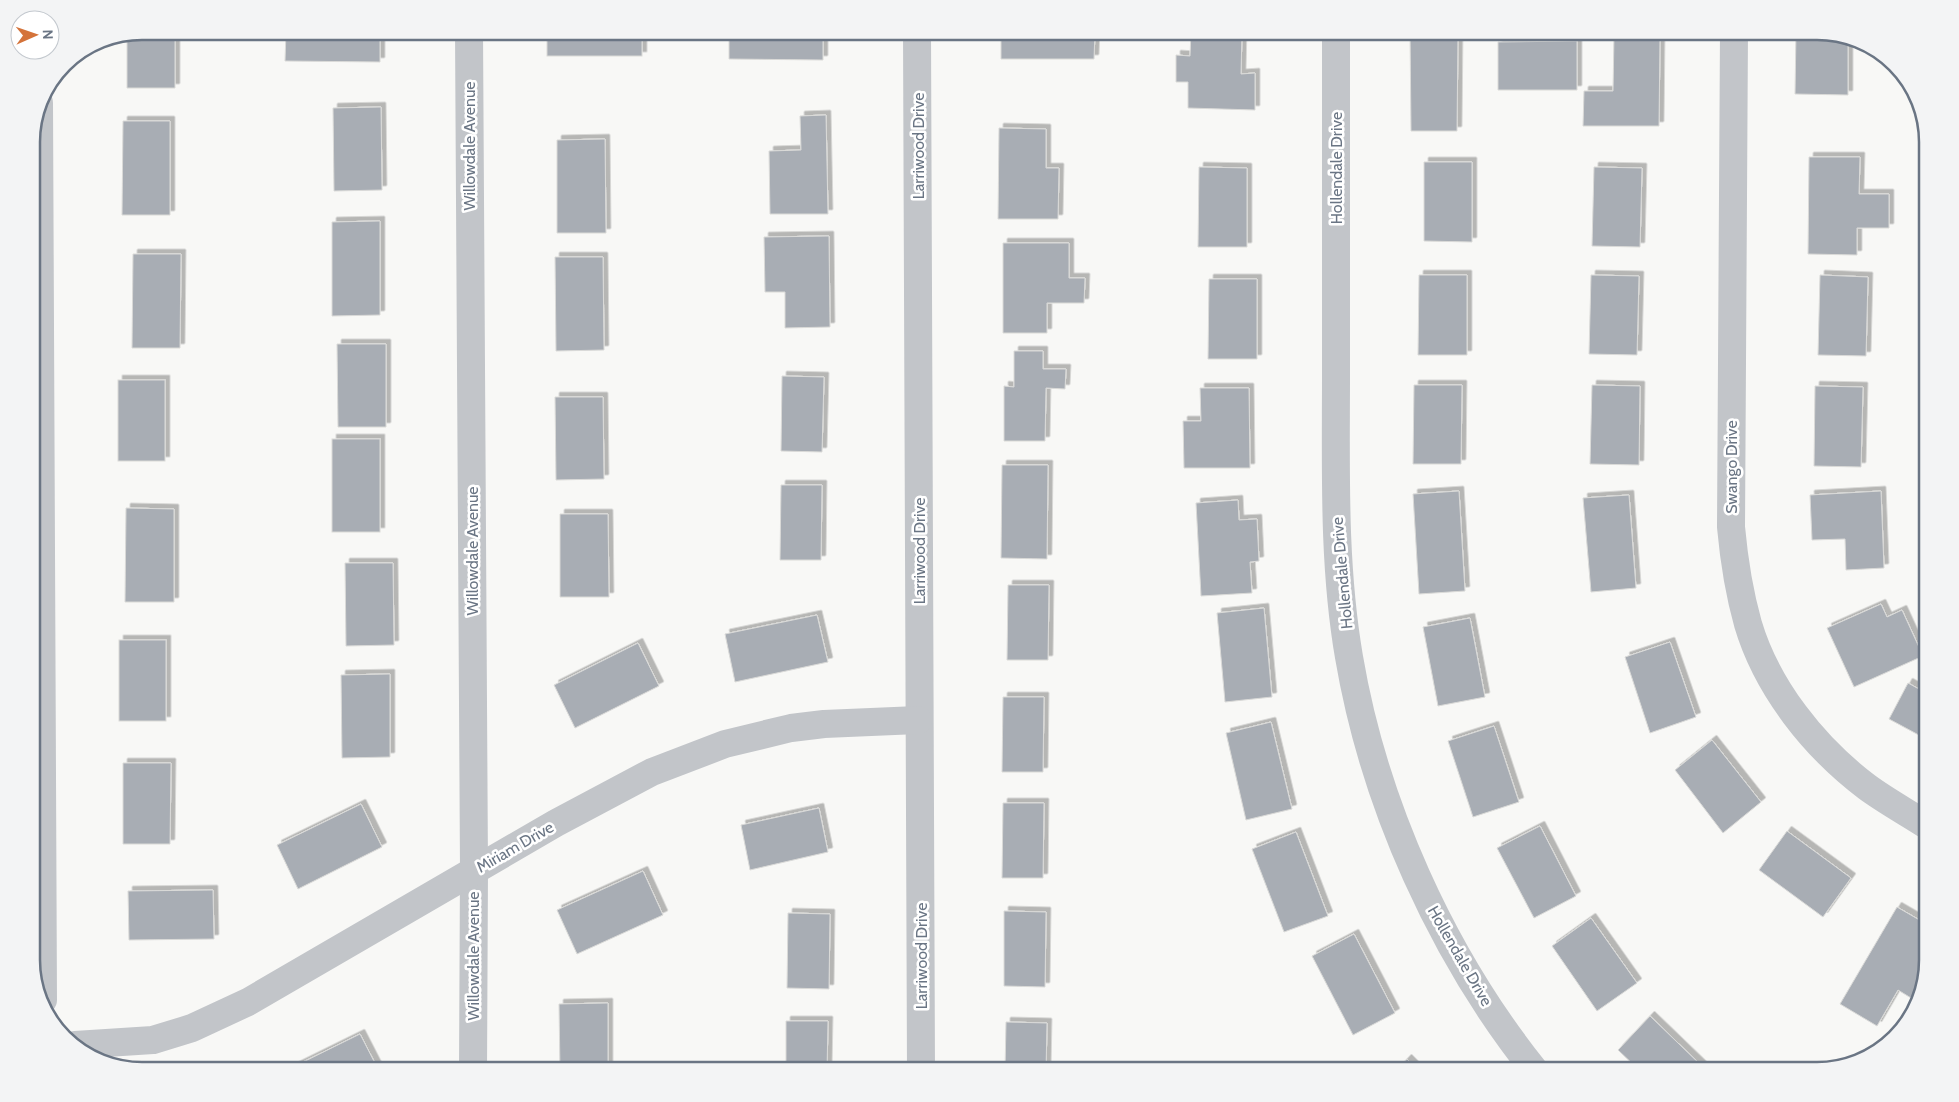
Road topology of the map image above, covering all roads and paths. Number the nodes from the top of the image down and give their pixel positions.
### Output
1 (469, 40) edge
2 (917, 40) edge
3 (1336, 40) edge
4 (1734, 40) edge
5 (918, 720) junction
6 (40, 736) edge
7 (1919, 820) edge
8 (474, 870) junction
9 (43, 984) edge
10 (85, 1044) edge
11 (473, 1062) edge
12 (921, 1062) edge
13 (1527, 1062) edge

1 - 8 street, Willowdale Avenue
2 - 5 street, Larriwood Drive
3 - 13 street, Hollendale Drive
4 - 7 street, Swango Drive
5 - 8 street, Miriam Drive
5 - 12 street, Larriwood Drive
6 - 9 street
8 - 10 street, Miriam Drive
8 - 11 street, Willowdale Avenue

